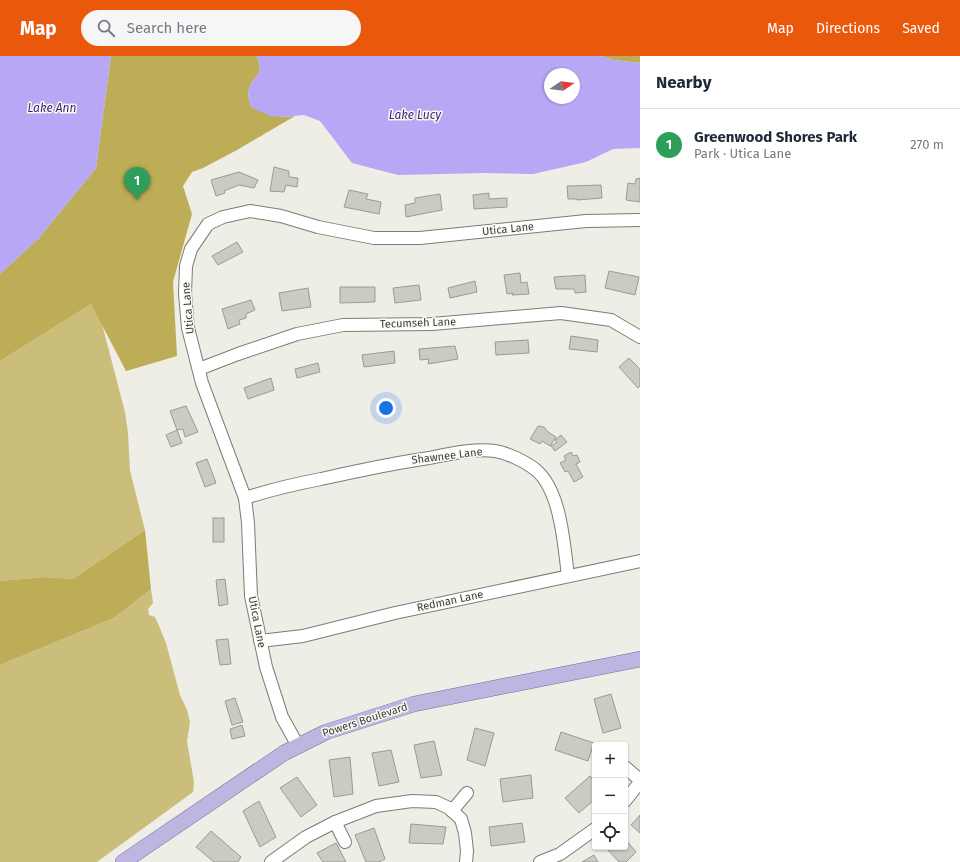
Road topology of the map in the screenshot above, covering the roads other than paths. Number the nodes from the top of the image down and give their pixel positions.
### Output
1 (640, 220) edge
2 (640, 337) edge
3 (199, 369) junction
4 (245, 498) junction
5 (640, 561) edge
6 (568, 576) junction
7 (260, 641) junction
8 (640, 659) edge
9 (298, 746) junction
10 (628, 770) edge
11 (640, 781) edge
12 (466, 793) dead end
13 (628, 797) edge
14 (452, 811) junction
15 (335, 822) junction
16 (592, 831) edge
17 (344, 842) dead end
18 (275, 861) edge
19 (123, 862) edge
20 (466, 862) edge
21 (540, 862) edge

1 - 3 street, Utica Lane
2 - 3 street, Tecumseh Lane
3 - 4 street, Utica Lane
4 - 6 street, Shawnee Lane
4 - 7 street, Utica Lane
5 - 6 street, Redman Lane
6 - 7 street, Redman Lane
7 - 9 street, Utica Lane
8 - 9 main road, Powers Boulevard
9 - 19 main road, Powers Boulevard
10 - 11 street
11 - 13 street
12 - 14 street
14 - 15 street
14 - 20 street
15 - 17 street
15 - 18 street
16 - 21 street

